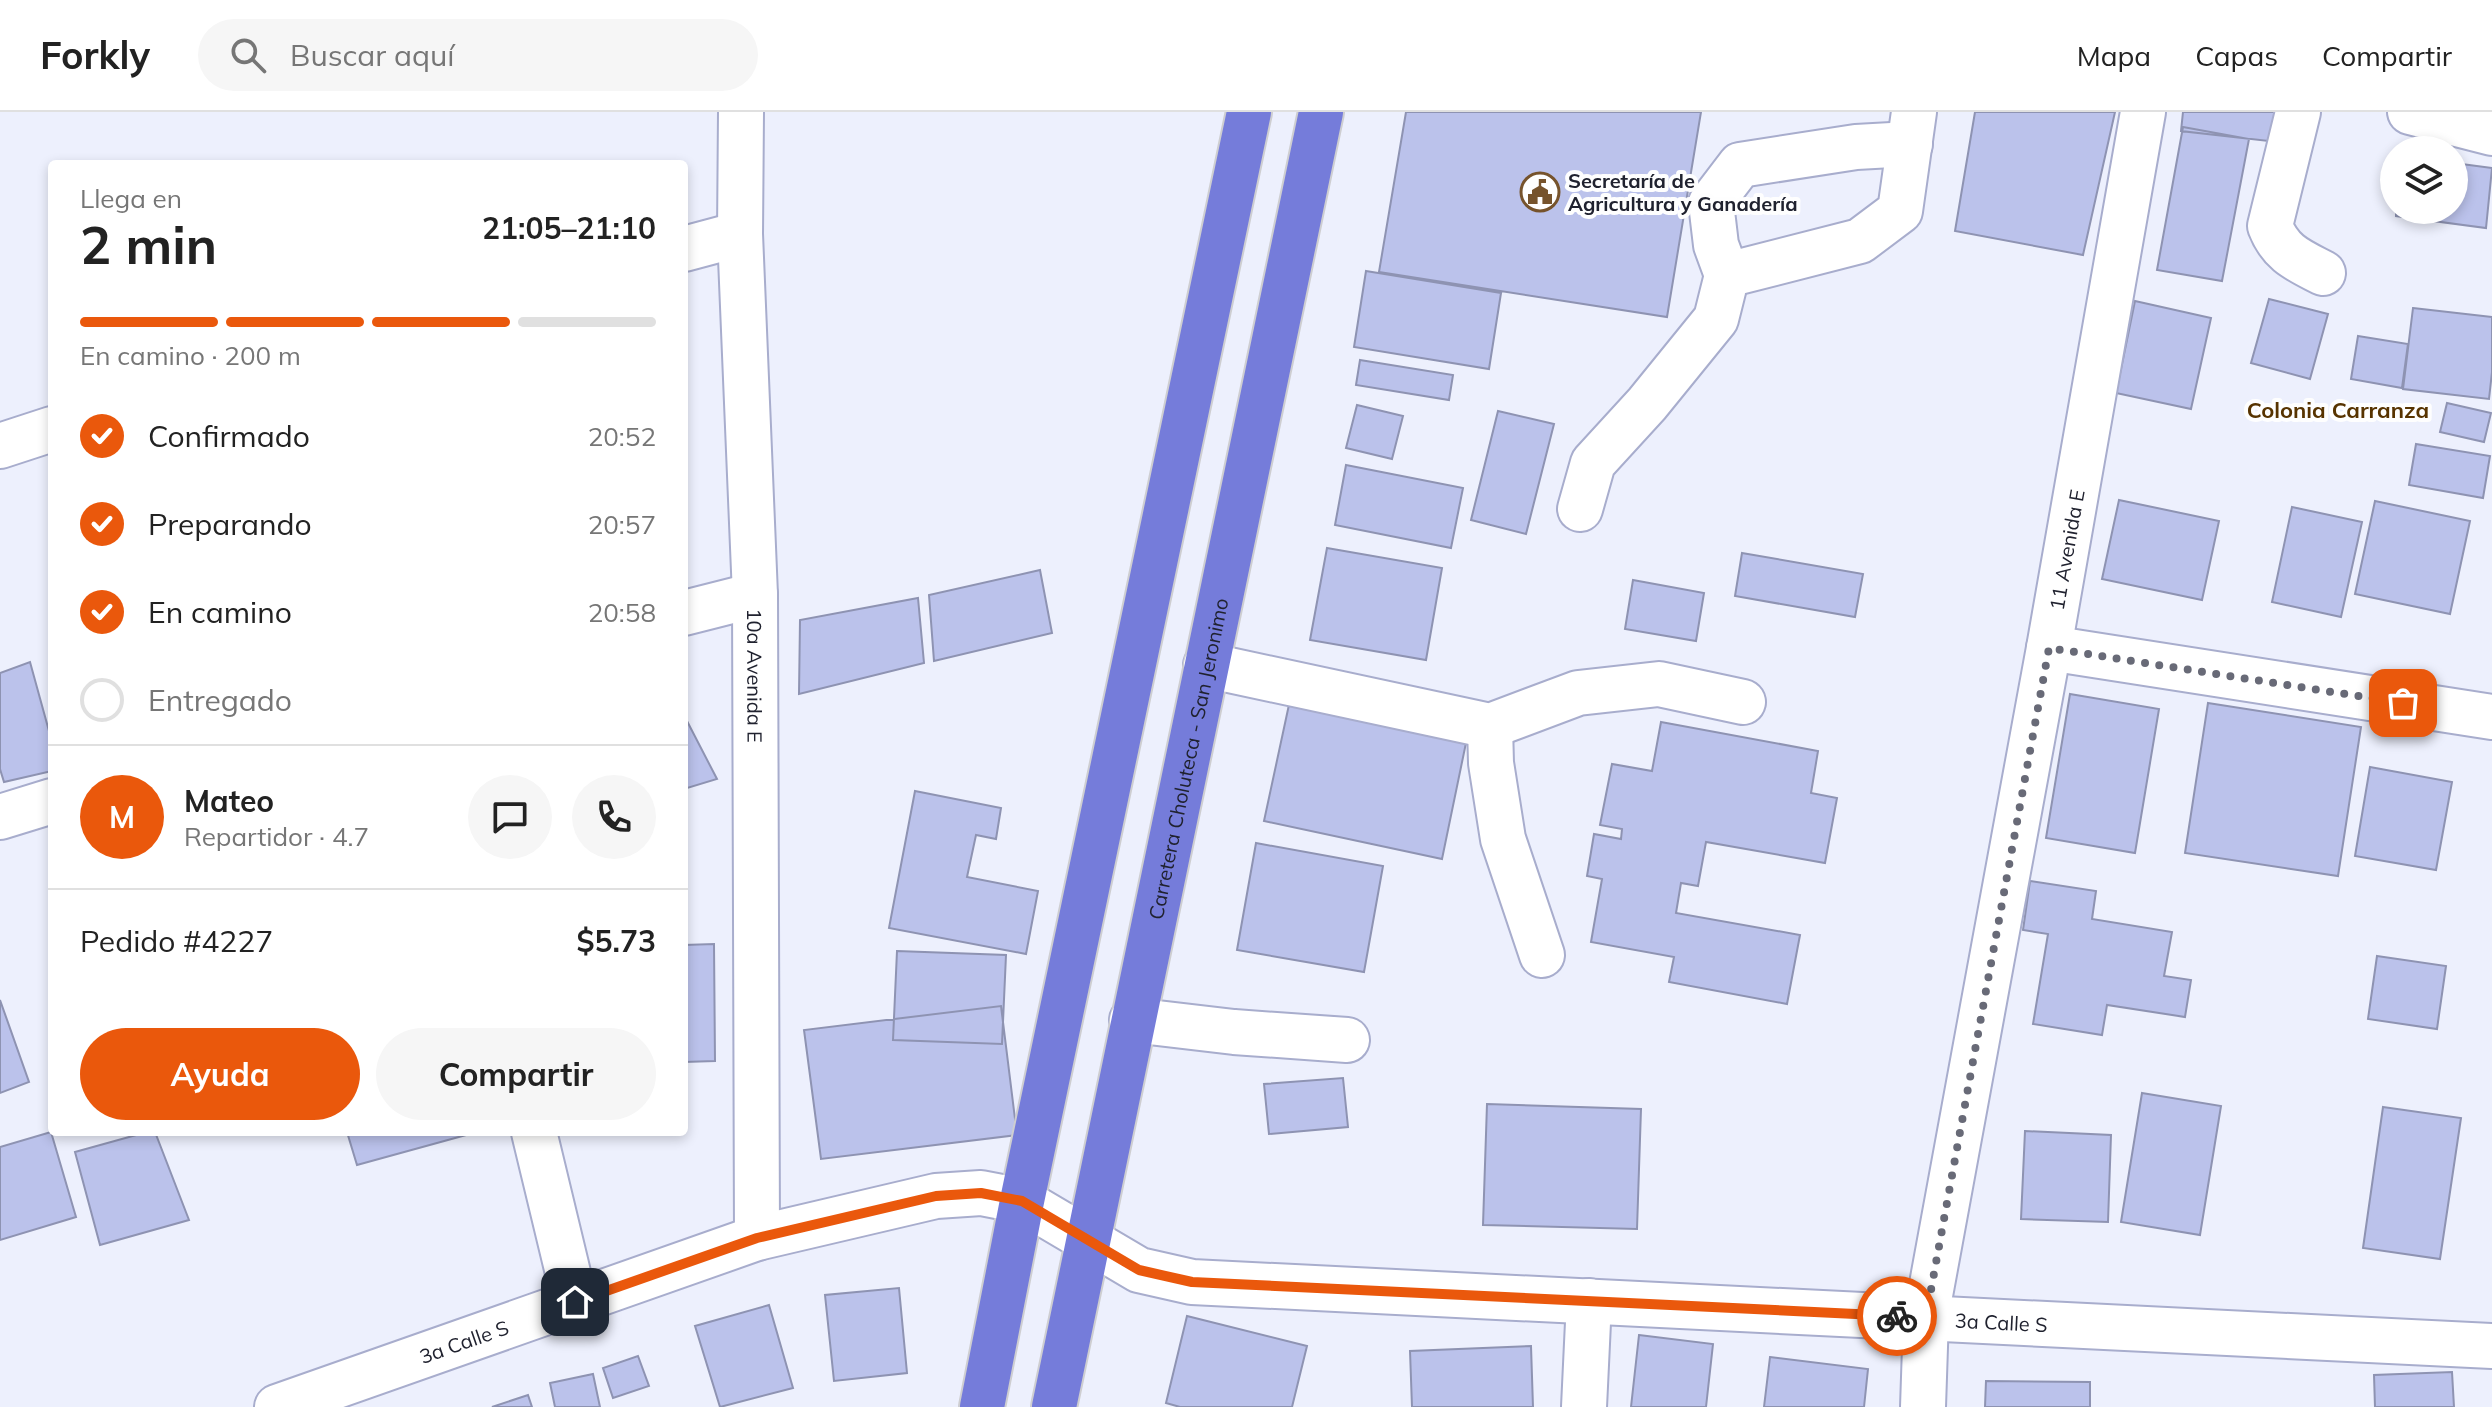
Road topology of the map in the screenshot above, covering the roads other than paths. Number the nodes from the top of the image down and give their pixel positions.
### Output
1 (741, 112) edge
2 (1249, 112) edge
3 (1321, 112) edge
4 (2143, 112) edge
5 (2298, 112) edge
6 (2410, 112) edge
7 (1912, 128) edge
8 (2492, 133) edge
9 (740, 234) junction
10 (688, 248) edge
11 (2323, 273) dead end
12 (1727, 275) junction
13 (48, 430) edge
14 (0, 446) edge
15 (1580, 509) dead end
16 (755, 595) junction
17 (688, 612) edge
18 (2049, 648) junction
19 (1206, 665) junction
20 (1743, 702) dead end
21 (2492, 717) edge
22 (1490, 726) junction
23 (48, 802) edge
24 (0, 817) edge
25 (1542, 955) dead end
26 (1132, 1020) junction
27 (1347, 1040) dead end
28 (535, 1136) edge
29 (1022, 1201) junction
30 (757, 1238) junction
31 (1087, 1241) junction
32 (1589, 1301) junction
33 (575, 1302) junction
34 (1926, 1317) junction
35 (2492, 1346) edge
36 (277, 1407) edge
37 (982, 1407) edge
38 (1054, 1407) edge
39 (1584, 1407) edge
40 (1923, 1407) edge

1 - 9 street, 10a Avenida E
2 - 29 highway
3 - 19 highway, Carretera Choluteca - San Jeronimo
4 - 18 street, 11 Avenida E
5 - 11 street
6 - 8 street
7 - 12 street
7 - 12 street
9 - 10 street
9 - 16 street, 10a Avenida E
12 - 15 street
13 - 14 street
16 - 17 street
16 - 30 street, 10a Avenida E
18 - 21 street
18 - 34 street, 11 Avenida E
19 - 22 street
19 - 26 highway, Carretera Choluteca - San Jeronimo
20 - 22 street
22 - 25 street
23 - 24 street
26 - 27 street
26 - 31 highway, Carretera Choluteca - San Jeronimo
28 - 33 street
29 - 30 street, 3a Calle S
29 - 31 street, 3a Calle S
29 - 37 highway
30 - 33 street, 3a Calle S
31 - 32 street, 3a Calle S
31 - 38 highway, Carretera Choluteca - San Jeronimo
32 - 34 street, 3a Calle S
32 - 39 street
33 - 36 street, 3a Calle S
34 - 35 street, 3a Calle S
34 - 40 street, 11 Avenida E

